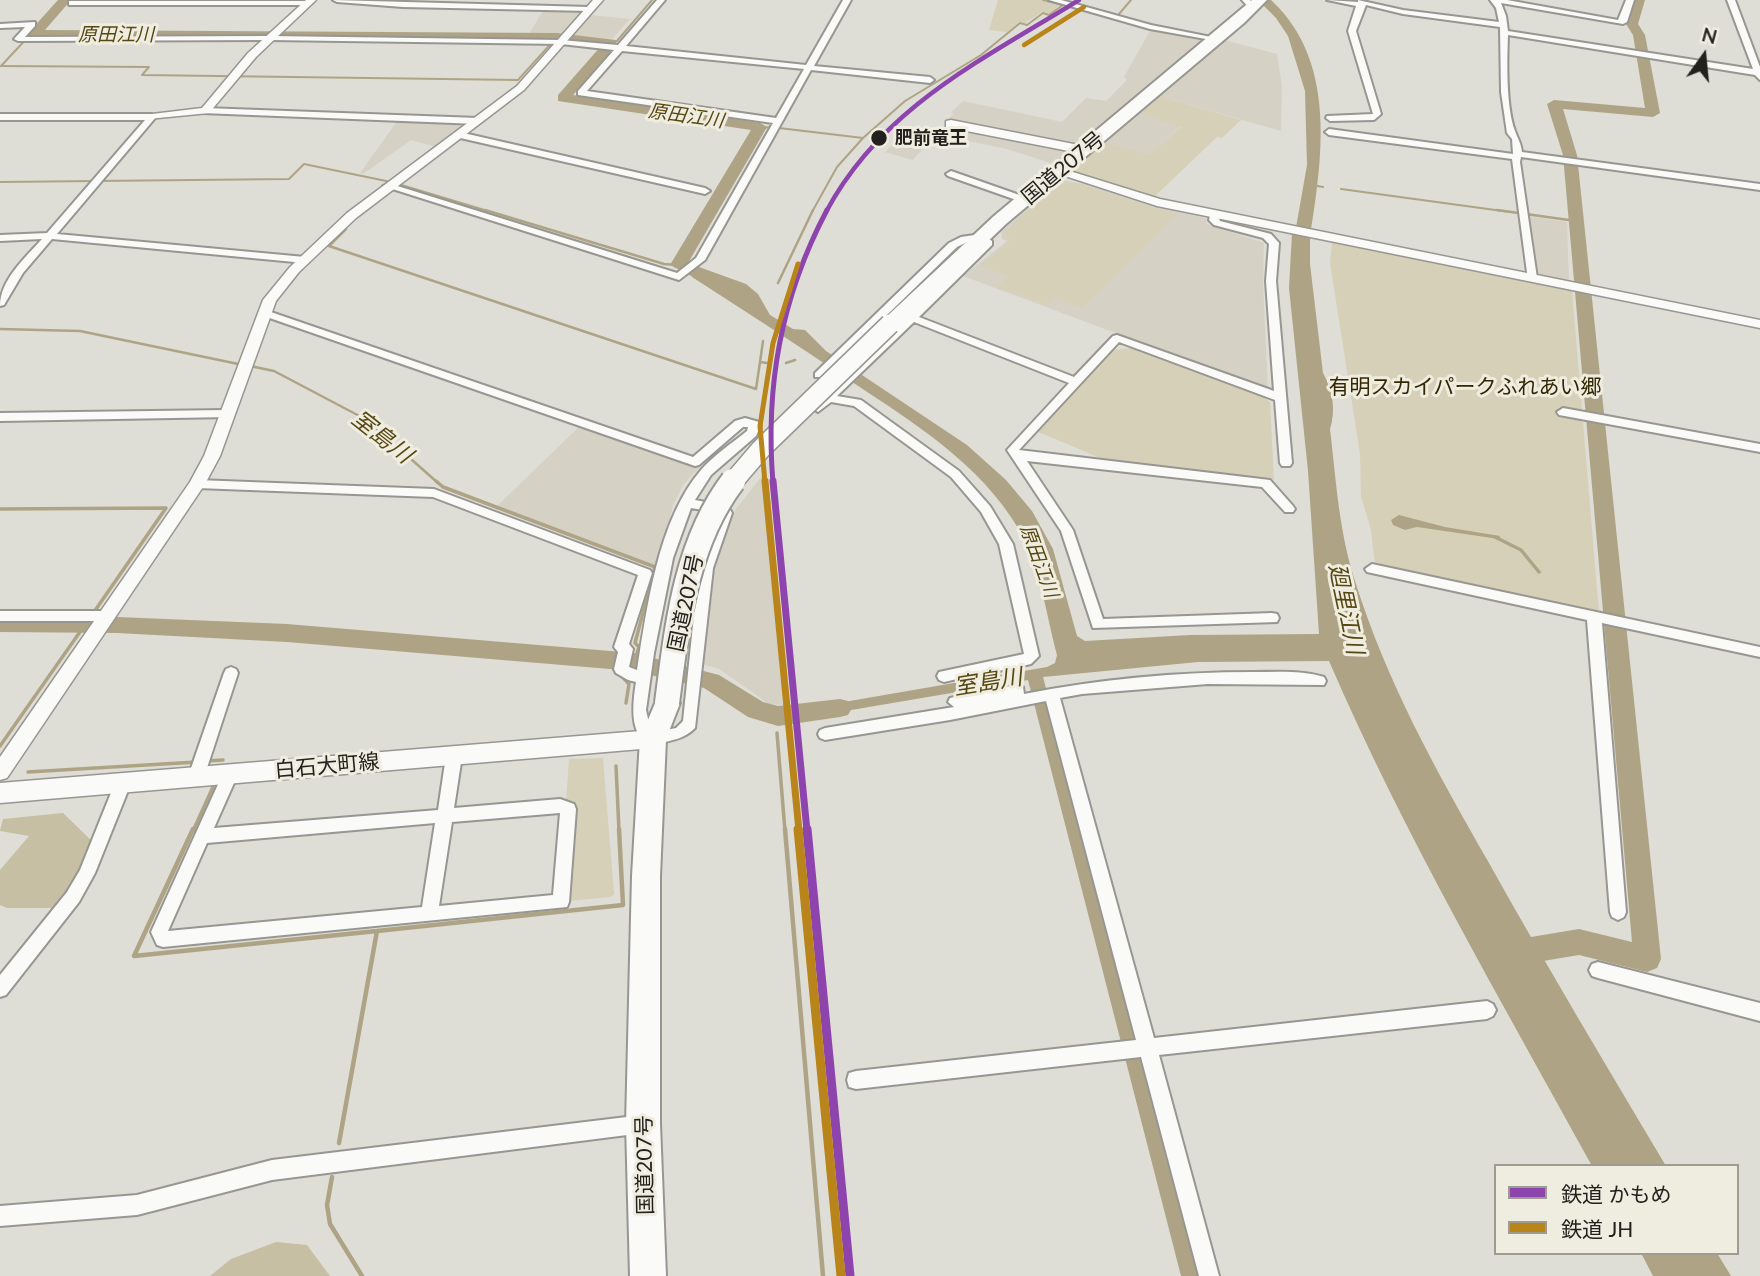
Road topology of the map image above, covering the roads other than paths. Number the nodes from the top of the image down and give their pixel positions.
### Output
1 (337, 0) edge
2 (598, 0) edge
3 (661, 0) edge
4 (848, 0) edge
5 (1054, 0) edge
6 (1331, 0) edge
7 (1495, 0) edge
8 (1630, 0) edge
9 (1731, 0) edge
10 (310, 1) edge
11 (1253, 2) edge
12 (1362, 2) edge
13 (72, 3) dead end
14 (590, 9) junction
15 (0, 26) edge
16 (1505, 29) junction
17 (273, 35) junction
18 (1217, 39) junction
19 (558, 40) junction
20 (621, 48) junction
21 (1749, 48) junction
22 (1760, 50) edge
23 (812, 68) junction
24 (1759, 75) edge
25 (930, 80) dead end
26 (205, 111) junction
27 (0, 117) edge
28 (152, 117) junction
29 (1330, 118) dead end
30 (478, 121) junction
31 (951, 124) dead end
32 (775, 126) junction
33 (1329, 132) dead end
34 (459, 135) junction
35 (1084, 150) junction
36 (1518, 155) junction
37 (1060, 171) junction
38 (951, 174) dead end
39 (392, 184) junction
40 (1760, 187) edge
41 (705, 191) dead end
42 (1025, 200) junction
43 (1214, 214) junction
44 (50, 236) junction
45 (981, 237) junction
46 (0, 239) edge
47 (305, 260) junction
48 (1532, 278) junction
49 (0, 303) edge
50 (265, 313) junction
51 (912, 318) junction
52 (1760, 324) edge
53 (819, 375) dead end
54 (1076, 382) junction
55 (833, 394) junction
56 (1279, 397) junction
57 (818, 408) dead end
58 (1563, 412) dead end
59 (227, 414) junction
60 (0, 417) edge
61 (1760, 448) edge
62 (1017, 456) junction
63 (1286, 463) dead end
64 (197, 484) junction
65 (689, 503) junction
66 (1289, 509) dead end
67 (1372, 569) dead end
68 (0, 616) edge
69 (1272, 618) dead end
70 (1608, 619) junction
71 (96, 620) junction
72 (1760, 652) edge
73 (975, 670) junction
74 (231, 673) dead end
75 (643, 676) junction
76 (944, 676) dead end
77 (1319, 681) dead end
78 (1049, 690) junction
79 (1028, 694) junction
80 (680, 697) junction
81 (986, 697) junction
82 (955, 702) dead end
83 (825, 734) dead end
84 (653, 739) junction
85 (454, 756) junction
86 (199, 766) junction
87 (0, 772) edge
88 (230, 774) junction
89 (123, 783) junction
90 (0, 793) edge
91 (445, 816) junction
92 (203, 836) junction
93 (1618, 912) dead end
94 (429, 914) junction
95 (1598, 970) dead end
96 (0, 989) edge
97 (1487, 1010) dead end
98 (1760, 1012) edge
99 (1147, 1048) junction
100 (856, 1080) dead end
101 (643, 1124) junction
102 (0, 1216) edge
103 (648, 1276) edge
104 (1209, 1276) edge

1 - 14 street
2 - 14 street
3 - 20 street
4 - 23 street
5 - 18 street
6 - 12 street
7 - 8 street
7 - 16 street
9 - 21 street
10 - 13 street
10 - 17 street
11 - 18 highway, 国道207号
12 - 16 street
12 - 29 street
14 - 19 street
15 - 17 street
16 - 24 street
16 - 36 street
17 - 19 street
17 - 26 street
18 - 35 highway, 国道207号
19 - 20 street
19 - 30 street
20 - 23 street
20 - 32 street
21 - 22 street
21 - 24 street
23 - 25 street
23 - 32 street
26 - 28 street
26 - 30 street
27 - 28 street
28 - 44 street
30 - 34 street
31 - 35 main road
32 - 39 street
33 - 36 street
34 - 39 street
34 - 41 street
35 - 37 highway, 国道207号
36 - 40 street
36 - 48 street
37 - 42 highway, 国道207号
37 - 43 street
38 - 42 street
39 - 47 street
42 - 45 highway, 国道207号
43 - 48 street
43 - 56 street
44 - 46 street
44 - 47 street
44 - 49 street
45 - 51 street
45 - 53 street
45 - 80 highway, 国道207号, bridge
47 - 50 street
48 - 52 street
50 - 59 street
50 - 65 street
51 - 54 street
51 - 55 street
54 - 56 street
54 - 62 street
55 - 57 street
55 - 73 street
56 - 63 street
58 - 61 street
59 - 60 street
59 - 64 street
62 - 66 street
62 - 69 street
64 - 71 street
64 - 75 street
65 - 75 street
65 - 80 street
67 - 70 street
68 - 71 street
70 - 72 street
70 - 93 street
71 - 87 street
73 - 76 street
73 - 81 street
74 - 86 street
75 - 84 street
77 - 78 street
78 - 79 street
78 - 99 street
79 - 81 street
79 - 83 street
80 - 84 highway, 国道207号
81 - 82 street
84 - 85 main road, 白石大町線
84 - 101 highway, 国道207号
85 - 88 main road, 白石大町線
85 - 91 street
86 - 88 main road, 白石大町線
86 - 89 main road, 白石大町線
88 - 92 street
89 - 90 main road, 白石大町線
89 - 96 street
91 - 92 street
91 - 94 street
91 - 94 street
92 - 94 street
95 - 98 street
97 - 99 street
99 - 100 street
99 - 104 street
101 - 102 street
101 - 103 highway, 国道207号

